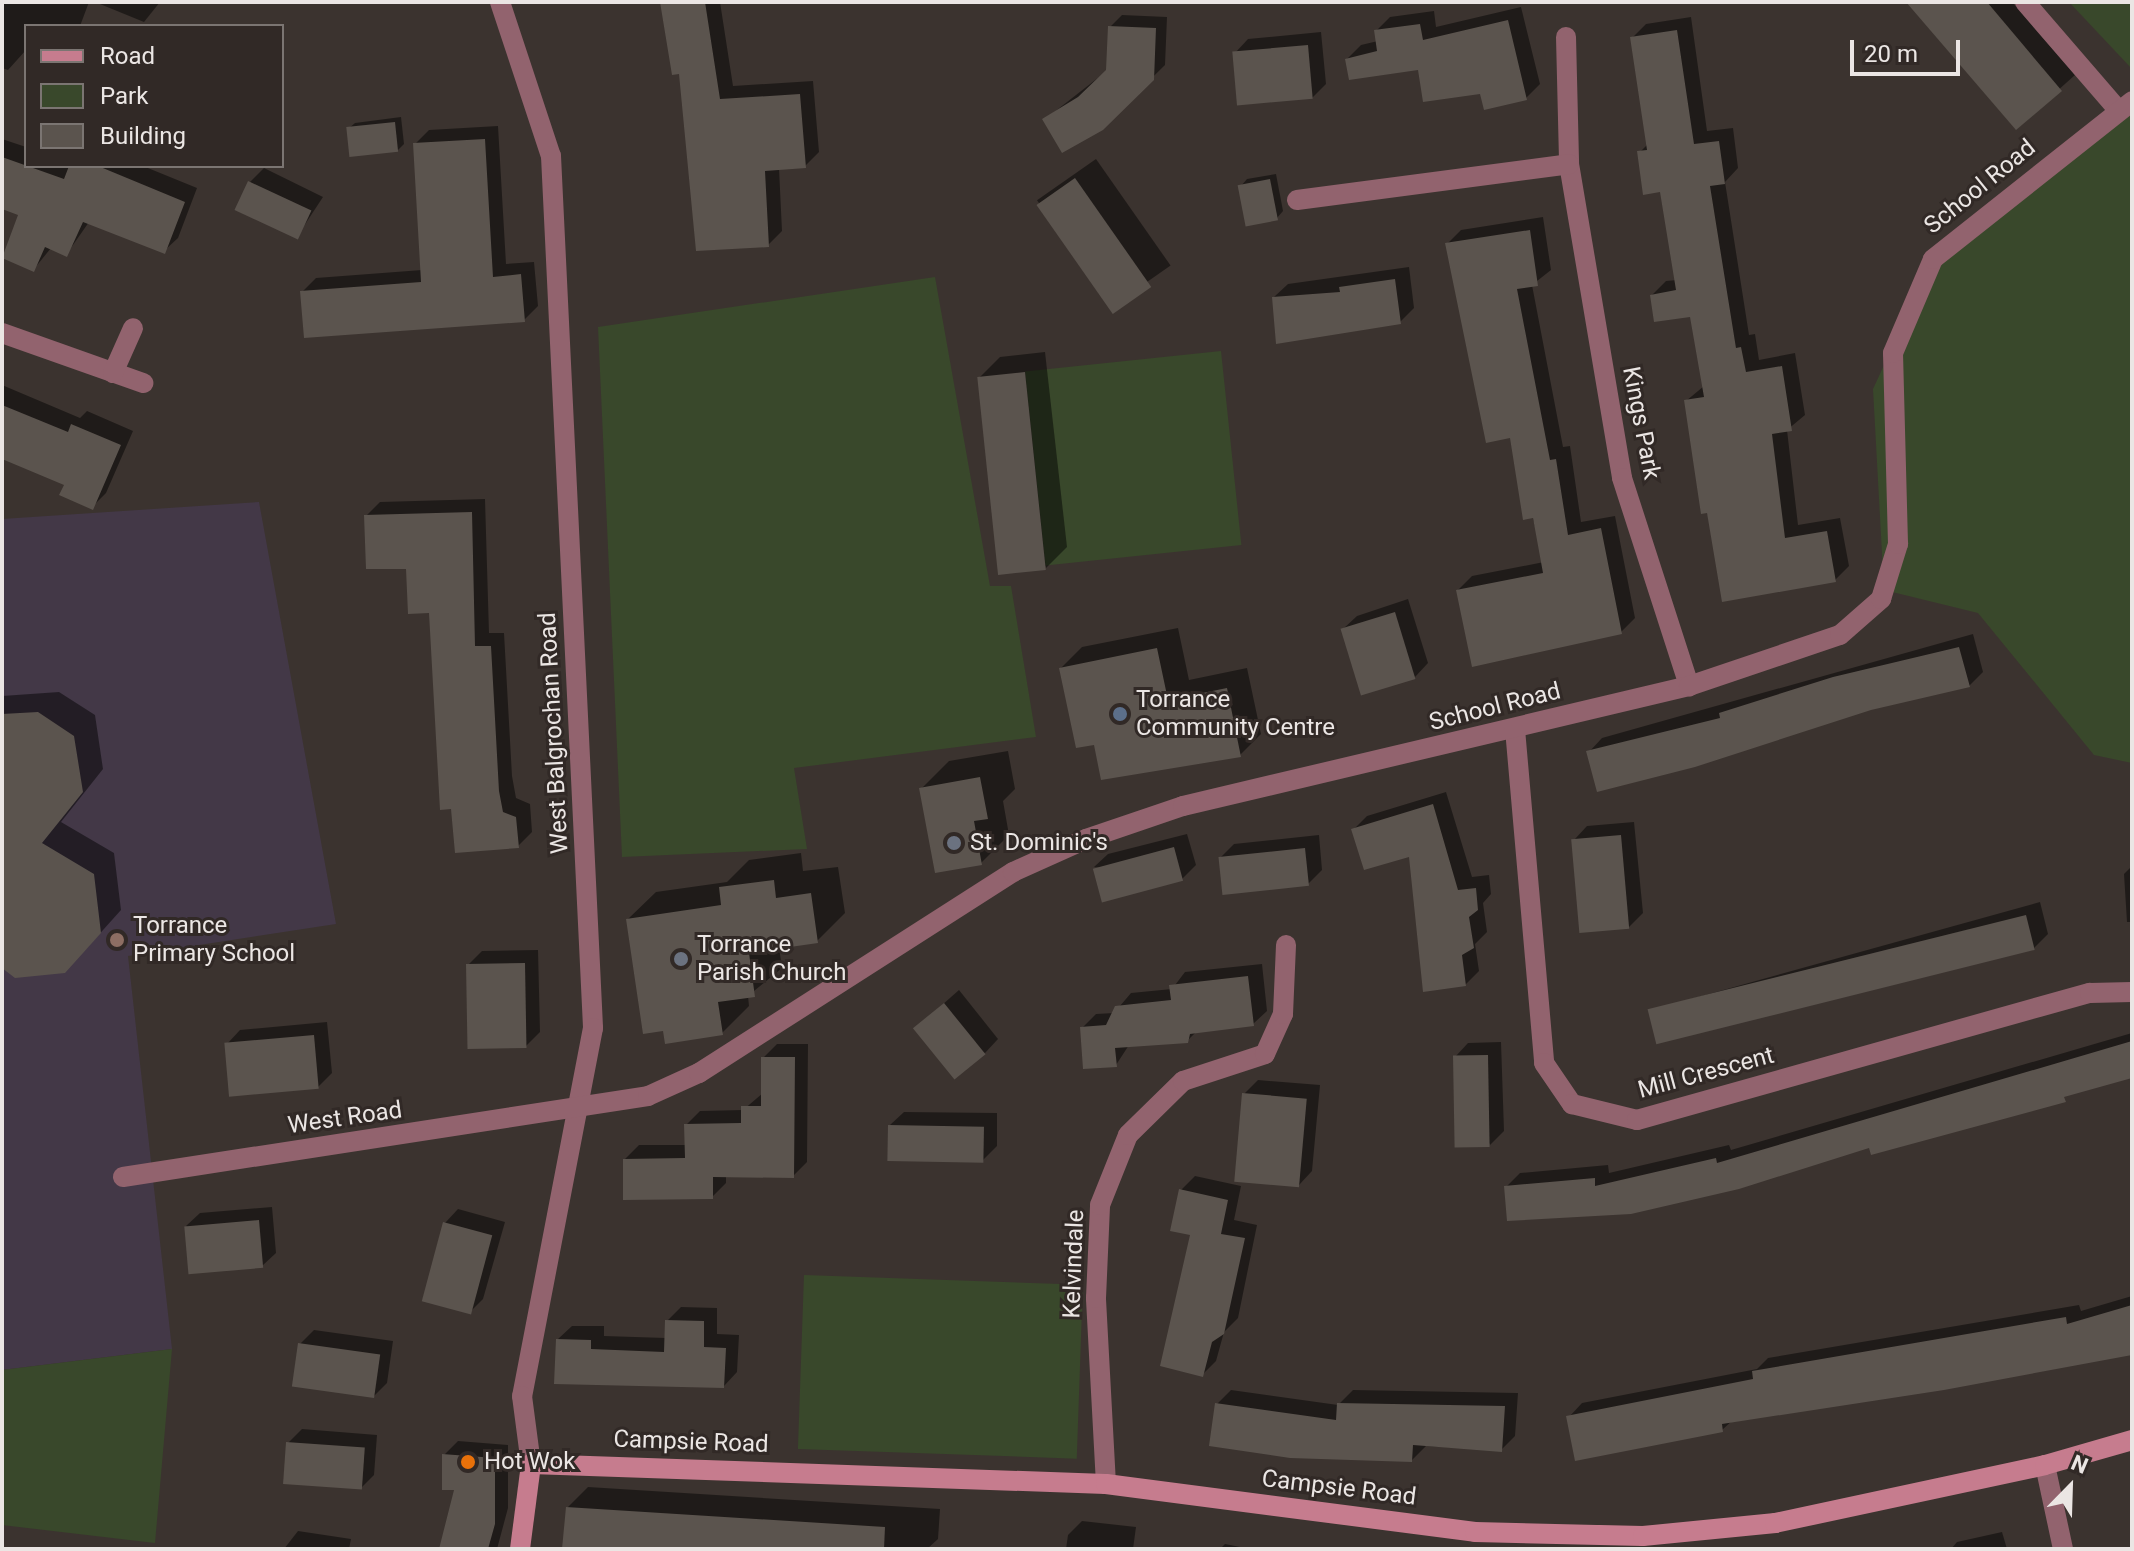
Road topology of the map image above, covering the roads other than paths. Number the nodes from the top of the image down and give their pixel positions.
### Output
1 (500, 2) edge
2 (2025, 2) edge
3 (1566, 37) dead end
4 (2126, 106) edge
5 (1569, 164) junction
6 (1297, 200) dead end
7 (133, 328) dead end
8 (2, 333) edge
9 (113, 373) junction
10 (143, 383) dead end
11 (1689, 686) junction
12 (1515, 729) junction
13 (1286, 945) dead end
14 (2132, 992) edge
15 (575, 1110) junction
16 (123, 1177) dead end
17 (2132, 1440) edge
18 (531, 1464) junction
19 (2045, 1465) junction
20 (1106, 1484) junction
21 (520, 1549) edge
22 (2063, 1549) edge

1 - 15 street, West Balgrochan Road
2 - 4 street
3 - 5 street, Kings Park
4 - 11 street, School Road
5 - 6 street
5 - 11 street, Kings Park
7 - 9 street
8 - 9 street
9 - 10 street
11 - 12 street, School Road
12 - 14 street, Mill Crescent
12 - 15 street, School Road
13 - 20 street, Kelvindale
15 - 16 street, West Road
15 - 18 street, West Balgrochan Road
17 - 19 main road, Campsie Road
18 - 20 main road, Campsie Road
18 - 21 main road
19 - 20 main road, Campsie Road
19 - 22 street

